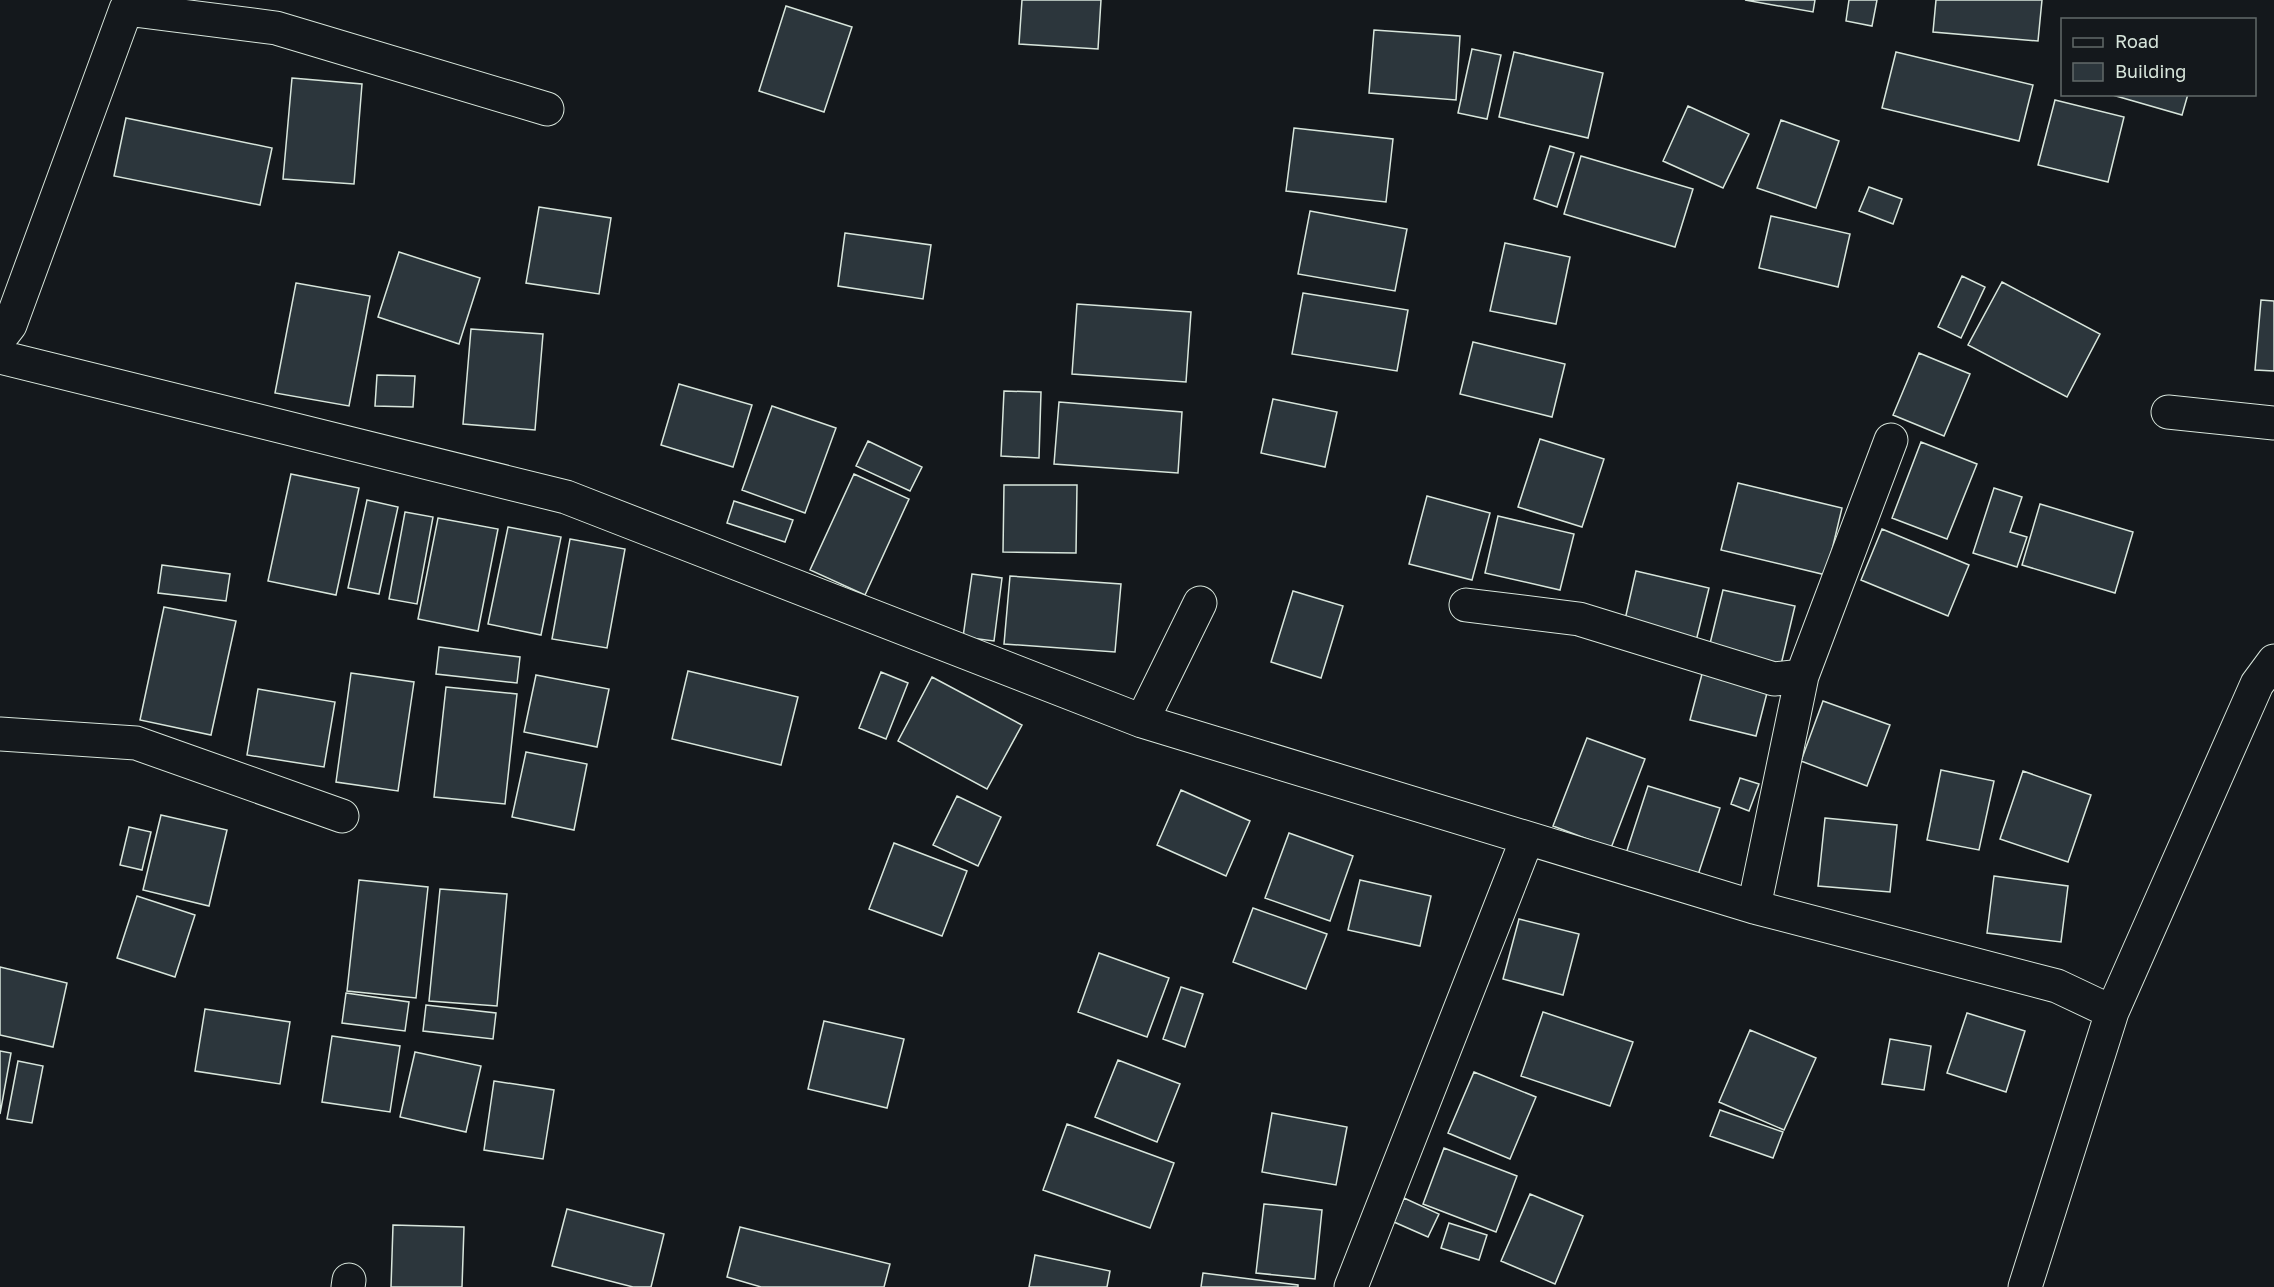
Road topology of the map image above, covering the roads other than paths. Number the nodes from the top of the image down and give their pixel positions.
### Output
1 (547, 109) dead end
2 (0, 338) edge
3 (0, 357) edge
4 (2168, 412) dead end
5 (2274, 423) edge
6 (1891, 440) dead end
7 (1200, 603) dead end
8 (1466, 605) dead end
9 (2274, 661) edge
10 (1802, 676) junction
11 (1142, 721) junction
12 (0, 734) edge
13 (342, 816) dead end
14 (1527, 839) junction
15 (1754, 907) junction
16 (2112, 1012) junction
17 (1351, 1287) edge
18 (2025, 1287) edge

1 - 2 street
3 - 11 street
4 - 5 street
6 - 10 street
7 - 11 street
8 - 10 street
9 - 16 street
10 - 15 street
11 - 14 street
12 - 13 street
14 - 15 street
14 - 17 street
15 - 16 street
16 - 18 street

